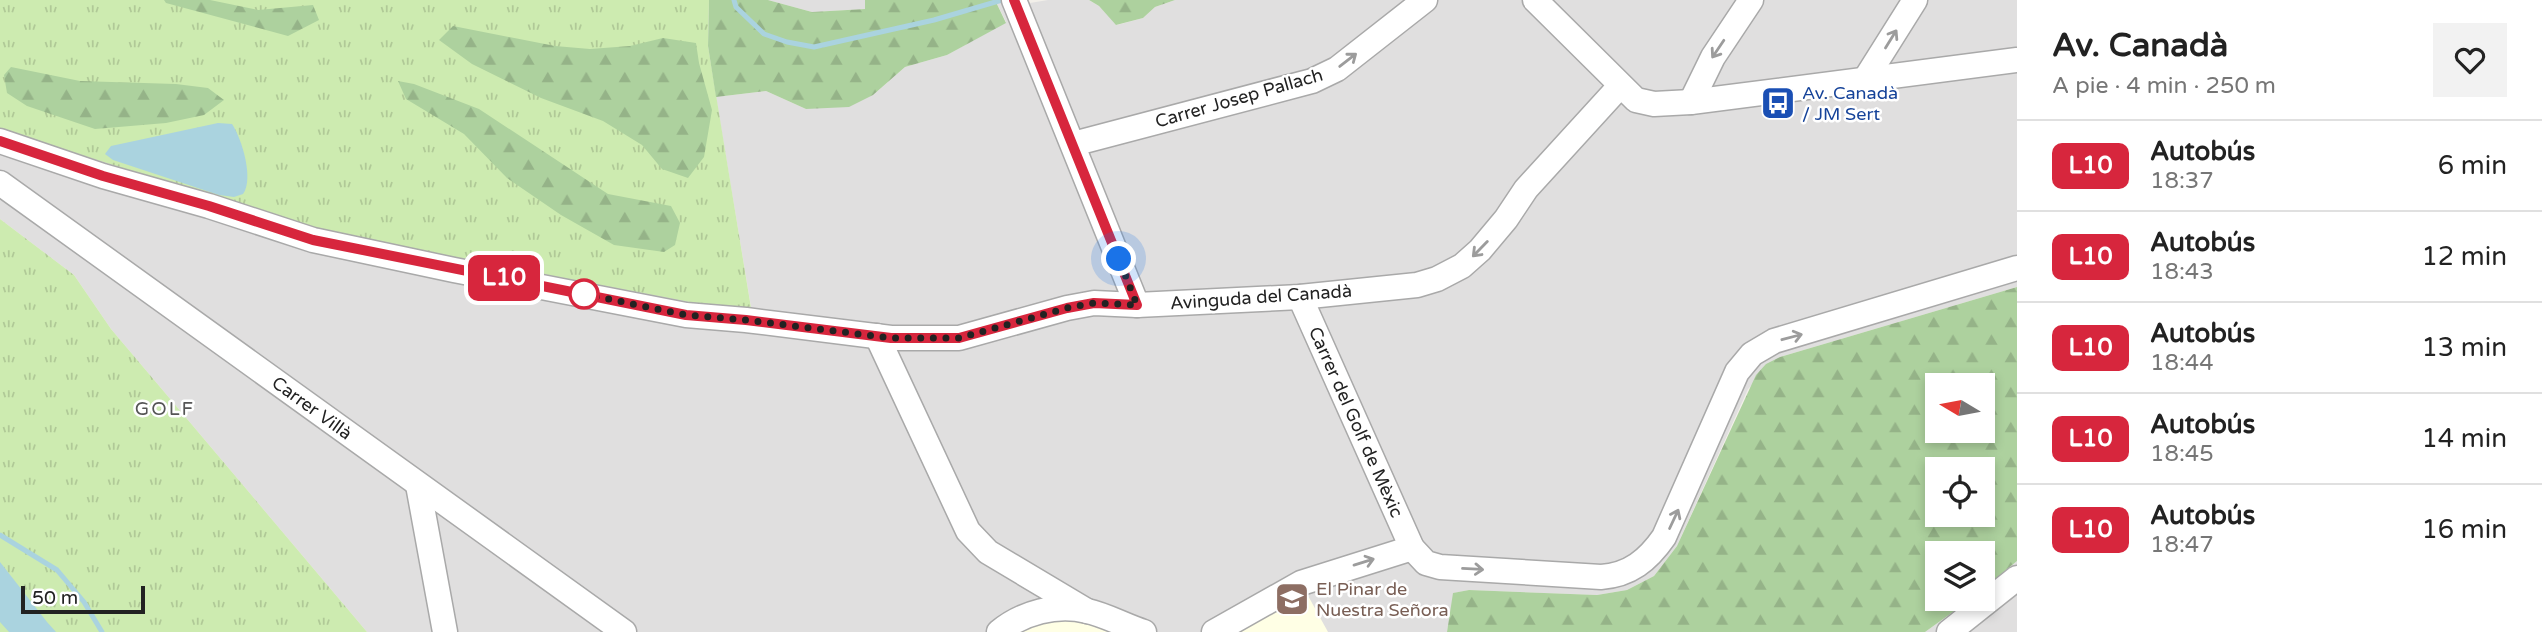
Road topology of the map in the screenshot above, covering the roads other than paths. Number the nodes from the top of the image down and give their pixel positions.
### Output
1 (1425, 0) edge
2 (1535, 0) edge
3 (1751, 0) edge
4 (1915, 0) edge
5 (1017, 6) edge
6 (2017, 60) edge
7 (1867, 78) junction
8 (1628, 93) junction
9 (1691, 102) junction
10 (6, 143) edge
11 (1073, 144) junction
12 (0, 171) edge
13 (0, 183) edge
14 (2017, 268) edge
15 (1300, 297) junction
16 (1137, 305) junction
17 (877, 336) junction
18 (418, 485) junction
19 (1412, 548) junction
20 (2017, 578) edge
21 (1087, 611) junction
22 (445, 632) edge
23 (624, 632) edge
24 (999, 632) edge
25 (1144, 632) edge
26 (1214, 632) edge
27 (1948, 632) edge

11 -> 1 street, Carrer Josep Pallach
2 - 8 street
3 -> 9 street
7 -> 4 street
5 - 11 street
6 - 7 street
7 - 9 street
8 - 9 street
8 -> 15 street, Avinguda del Canadà
10 - 12 street, Avinguda del Canadà
10 - 17 street, Avinguda del Canadà
11 - 16 street
13 - 18 street, Carrer Villà
19 -> 14 street
15 - 16 street, Avinguda del Canadà
15 - 19 street, Carrer del Golf de Mèxic
16 - 17 street, Avinguda del Canadà
17 - 21 street
18 - 22 street
18 - 23 street, Carrer Villà
26 -> 19 street
20 - 27 street
21 - 24 street
21 - 25 street

